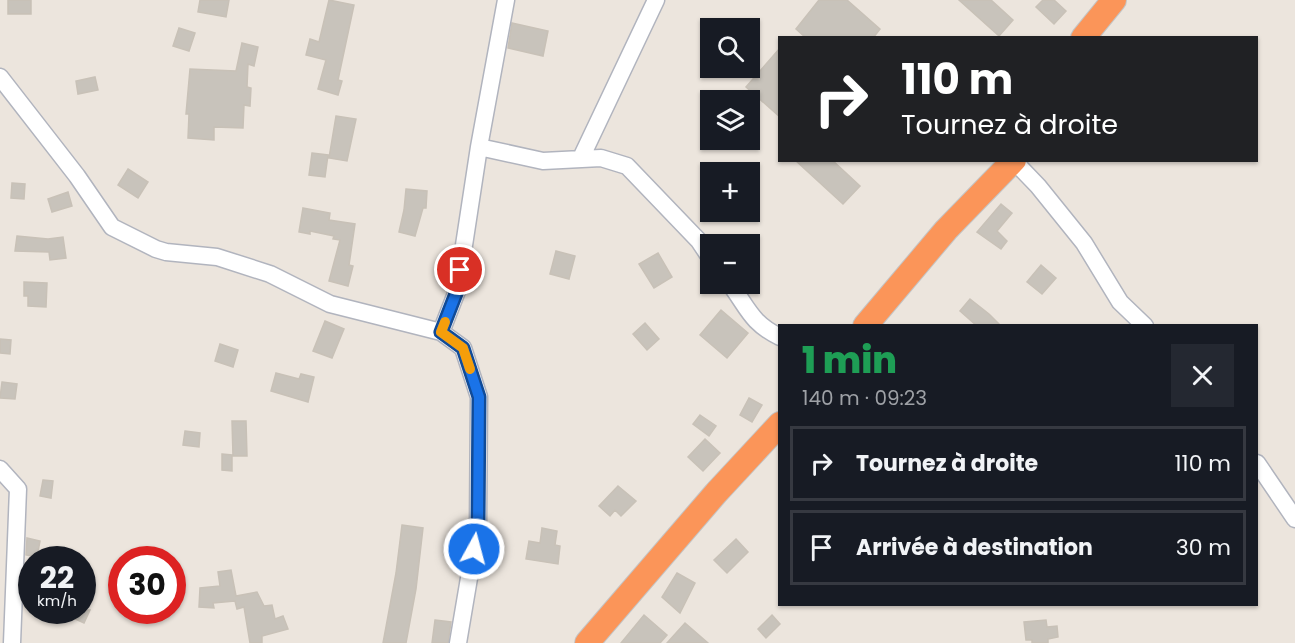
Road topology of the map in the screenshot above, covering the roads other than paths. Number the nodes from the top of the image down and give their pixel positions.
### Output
1 (506, 0) edge
2 (656, 0) edge
3 (1114, 0) edge
4 (1085, 36) edge
5 (0, 76) edge
6 (480, 147) junction
7 (580, 158) junction
8 (1013, 162) edge
9 (1015, 162) edge
10 (700, 242) edge
11 (736, 294) edge
12 (867, 324) edge
13 (1143, 324) edge
14 (441, 332) junction
15 (778, 336) edge
16 (778, 426) edge
17 (1258, 464) edge
18 (0, 469) edge
19 (1295, 519) edge
20 (12, 643) edge
21 (458, 643) edge
22 (587, 643) edge

1 - 6 street
2 - 7 street
3 - 4 highway
5 - 14 street
6 - 7 street
6 - 14 street
7 - 10 street
8 - 12 highway
9 - 13 street
11 - 15 street
14 - 21 street
16 - 22 highway
17 - 19 street
18 - 20 street

